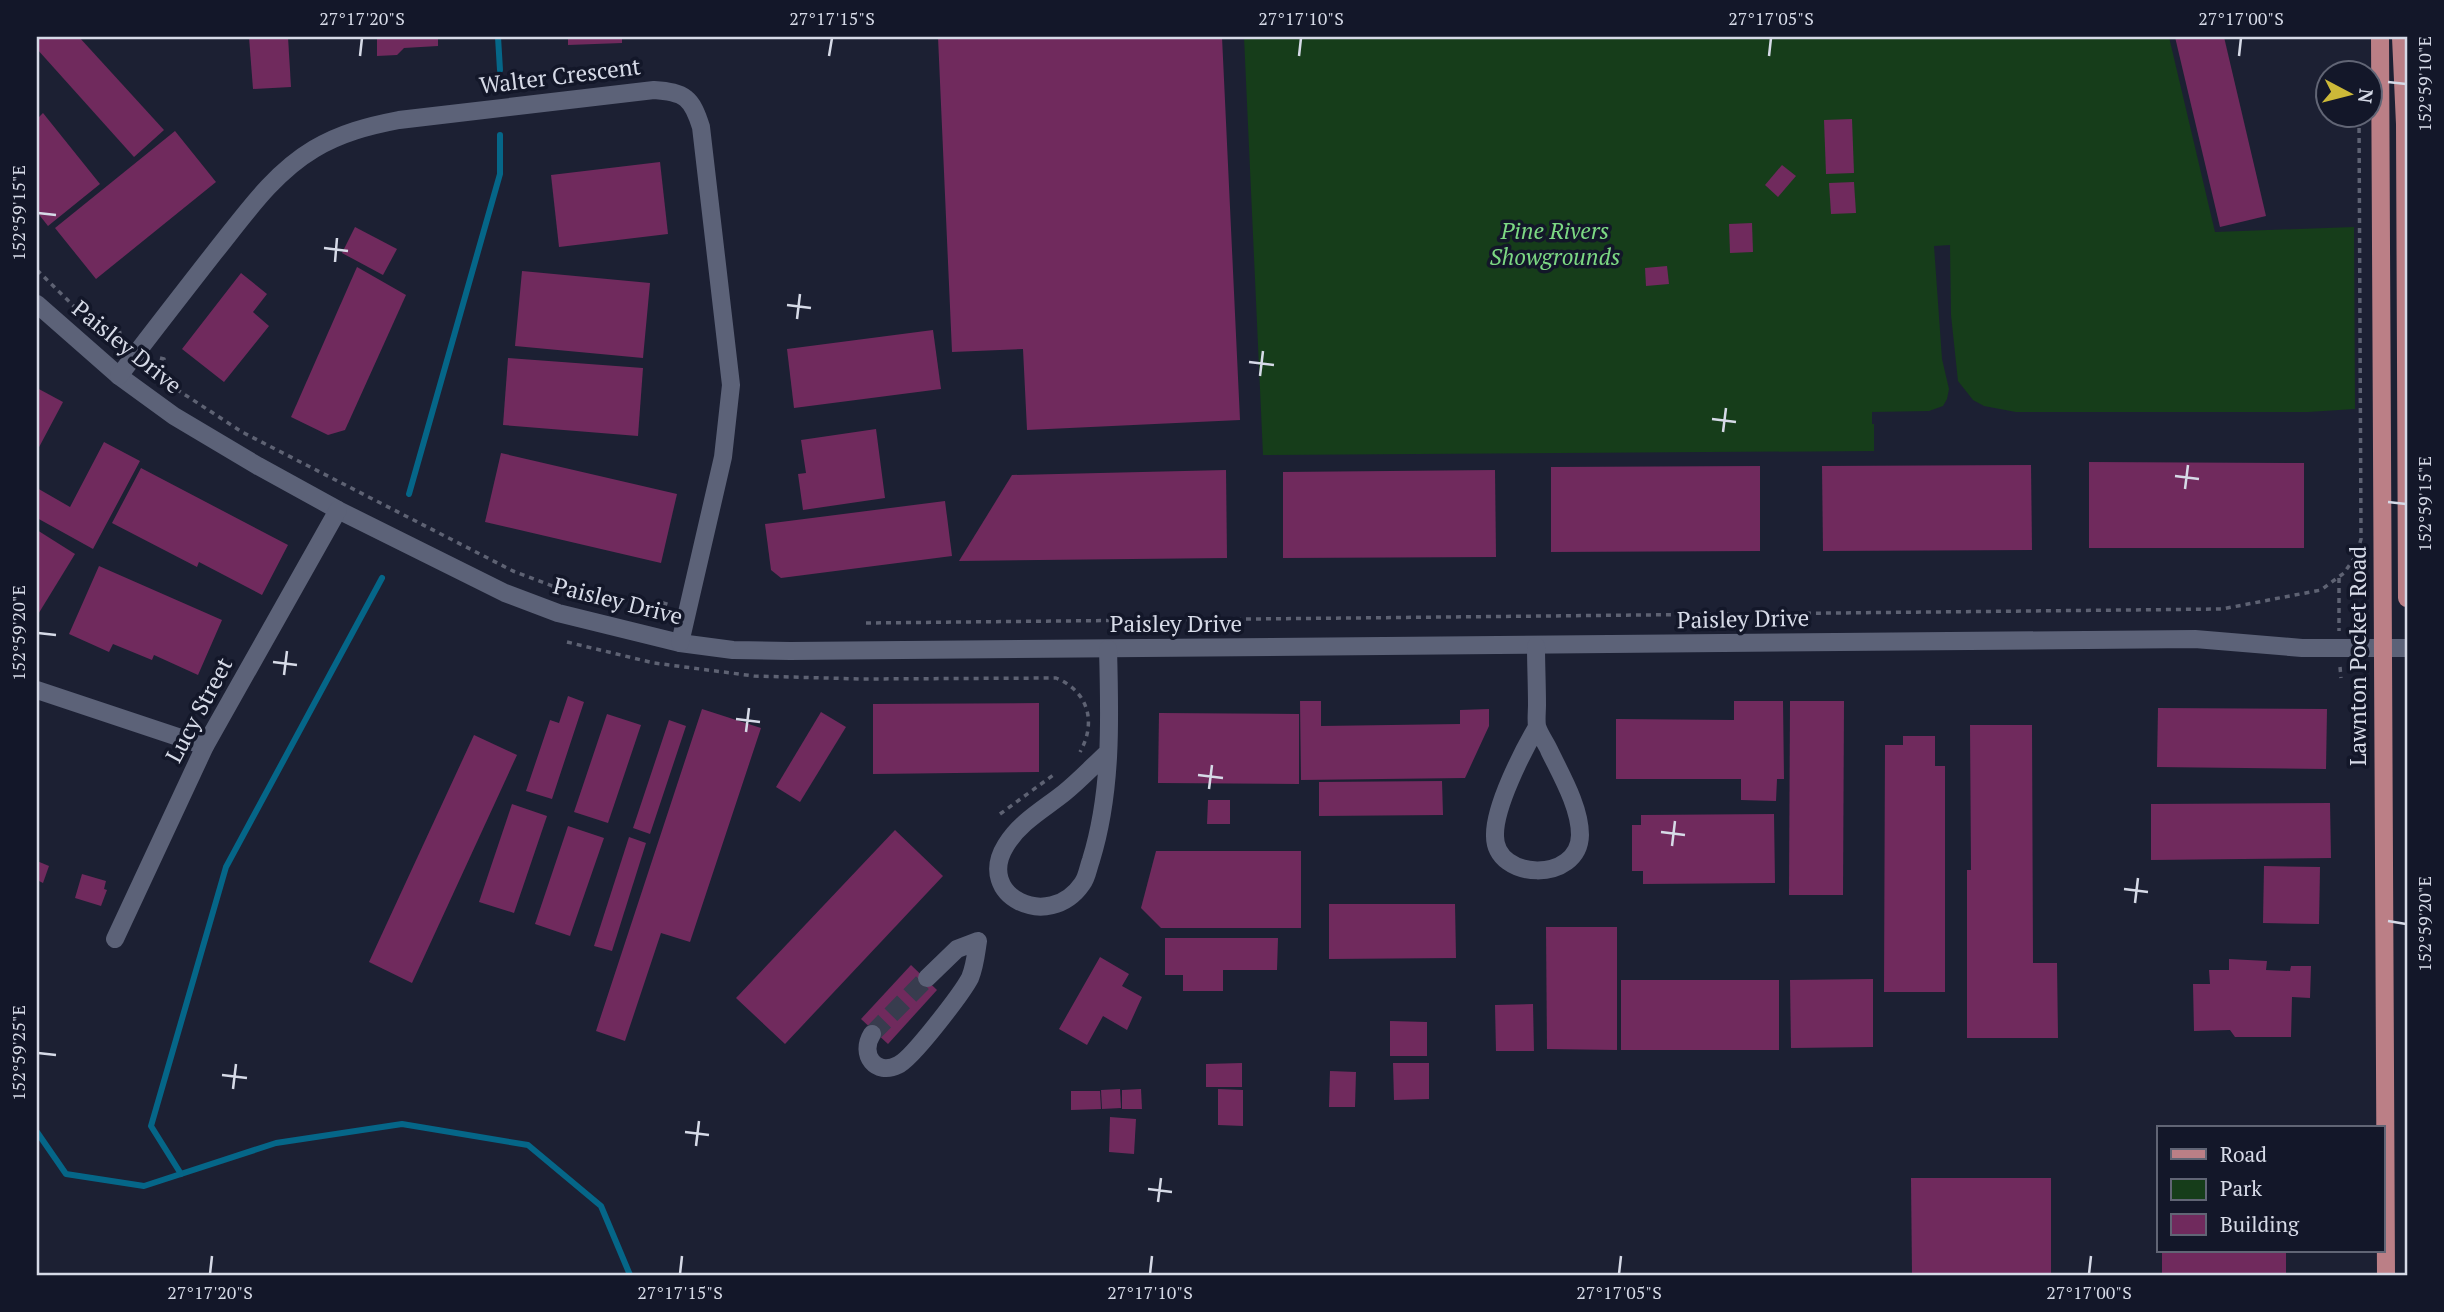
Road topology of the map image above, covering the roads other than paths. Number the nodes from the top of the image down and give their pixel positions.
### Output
1 (2380, 37) edge
2 (2401, 37) edge
3 (2406, 133) edge
4 (2381, 135) junction
5 (2406, 194) edge
6 (37, 304) edge
7 (119, 376) junction
8 (338, 510) junction
9 (2407, 597) edge
10 (680, 643) junction
11 (1536, 646) junction
12 (2382, 648) junction
13 (2407, 648) edge
14 (1108, 649) junction
15 (37, 690) edge
16 (1537, 727) junction
17 (205, 746) junction
18 (1107, 753) junction
19 (115, 939) dead end
20 (927, 978) tunnel mouth
21 (872, 1034) dead end
22 (2386, 1275) edge

1 - 4 main road, Lawnton Pocket Road
2 - 3 main road
3 - 4 street
3 - 5 main road
4 - 12 main road, Lawnton Pocket Road
5 - 9 main road
6 - 7 street, Paisley Drive
7 - 8 street, Paisley Drive
7 - 10 street, Walter Crescent
8 - 10 street, Paisley Drive
8 - 17 street, Lucy Street
10 - 14 street, Paisley Drive
11 - 12 street, Paisley Drive
11 - 14 street, Paisley Drive
11 - 16 street
12 - 13 street, Paisley Drive
12 - 22 main road, Lawnton Pocket Road
14 - 18 street
15 - 17 street
16 - 16 street
17 - 19 street, Lucy Street
18 - 18 street
20 - 21 street

